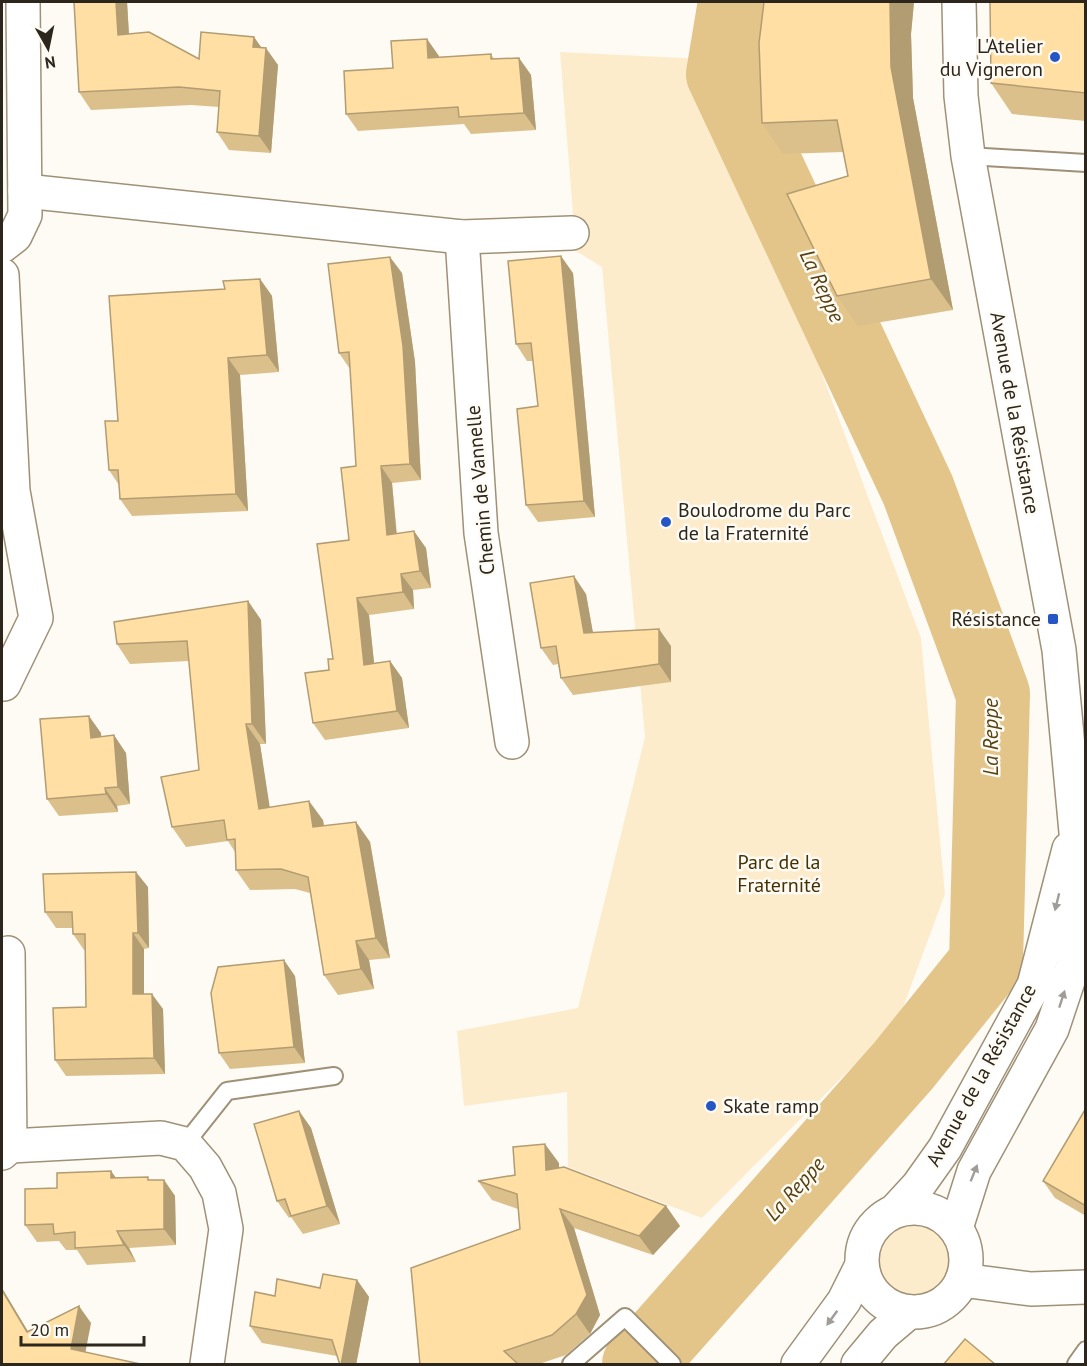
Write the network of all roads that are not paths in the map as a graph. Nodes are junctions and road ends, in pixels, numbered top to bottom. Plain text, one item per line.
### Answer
1 (22, 2) edge
2 (959, 2) edge
3 (968, 156) junction
4 (1086, 164) edge
5 (26, 191) junction
6 (572, 233) dead end
7 (462, 237) junction
8 (2, 246) edge
9 (2, 275) edge
10 (7, 492) edge
11 (4, 684) dead end
12 (512, 742) dead end
13 (1074, 825) junction
14 (8, 953) dead end
15 (334, 1076) dead end
16 (185, 1144) junction
17 (6, 1149) edge
18 (895, 1211) junction
19 (956, 1228) junction
20 (861, 1267) junction
21 (962, 1280) junction
22 (1086, 1287) edge
23 (909, 1312) junction
24 (1086, 1350) edge
25 (207, 1365) edge
26 (571, 1365) edge
27 (672, 1365) edge
28 (798, 1365) edge
29 (858, 1365) edge
30 (1076, 1365) edge

1 - 5 street
2 - 3 street, Avenue de la Résistance
3 - 4 lane
3 - 13 street, Avenue de la Résistance
5 - 7 street
5 - 8 street
6 - 7 street
7 - 12 street, Chemin de Vannelle
9 - 10 street
10 - 11 street
13 -> 18 street, Avenue de la Résistance
19 -> 13 street, Avenue de la Résistance
14 - 17 street
15 - 16 lane
16 - 17 street
16 - 25 street
18 - 19 street
18 - 20 street
19 - 21 street
20 - 23 street
20 -> 28 street
21 - 22 street
21 - 23 street
23 - 29 street
24 - 30 lane
26 - 27 lane

